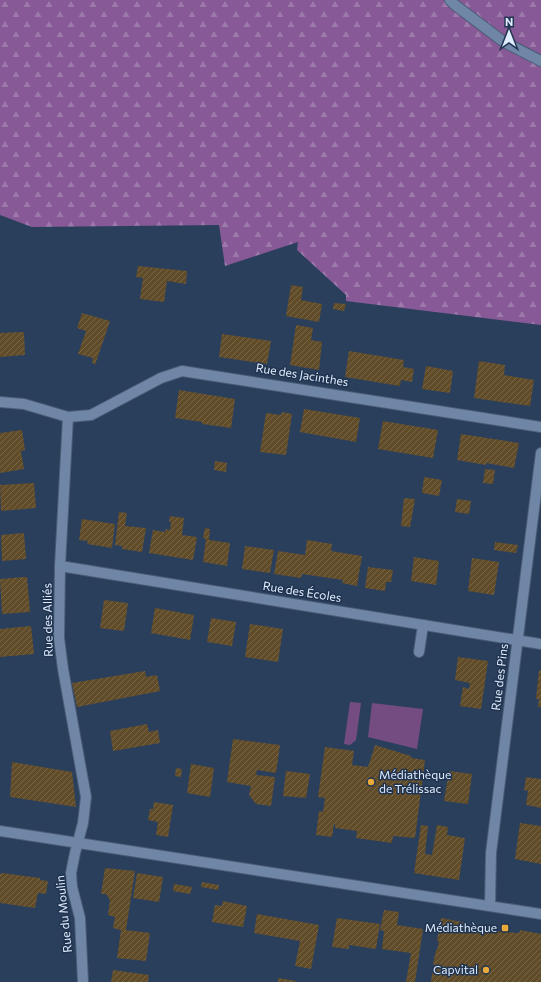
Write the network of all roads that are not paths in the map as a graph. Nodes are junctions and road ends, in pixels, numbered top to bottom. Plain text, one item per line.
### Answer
1 (450, 0) edge
2 (541, 61) edge
3 (0, 402) edge
4 (68, 417) junction
5 (541, 426) edge
6 (541, 453) edge
7 (60, 566) junction
8 (423, 625) junction
9 (518, 640) junction
10 (541, 644) edge
11 (420, 652) dead end
12 (0, 831) edge
13 (78, 843) junction
14 (490, 906) junction
15 (541, 914) edge
16 (83, 982) edge

1 - 2 street
3 - 4 street
4 - 5 street, Rue des Jacinthes
4 - 7 street, Rue des Alliés
6 - 9 street, Rue des Pins
7 - 8 street, Rue des Écoles
7 - 13 street, Rue des Alliés
8 - 9 street, Rue des Écoles
8 - 11 street
9 - 10 street, Rue des Écoles
9 - 14 street, Rue des Pins
12 - 13 street
13 - 14 street
13 - 16 street, Rue du Moulin
14 - 15 street

